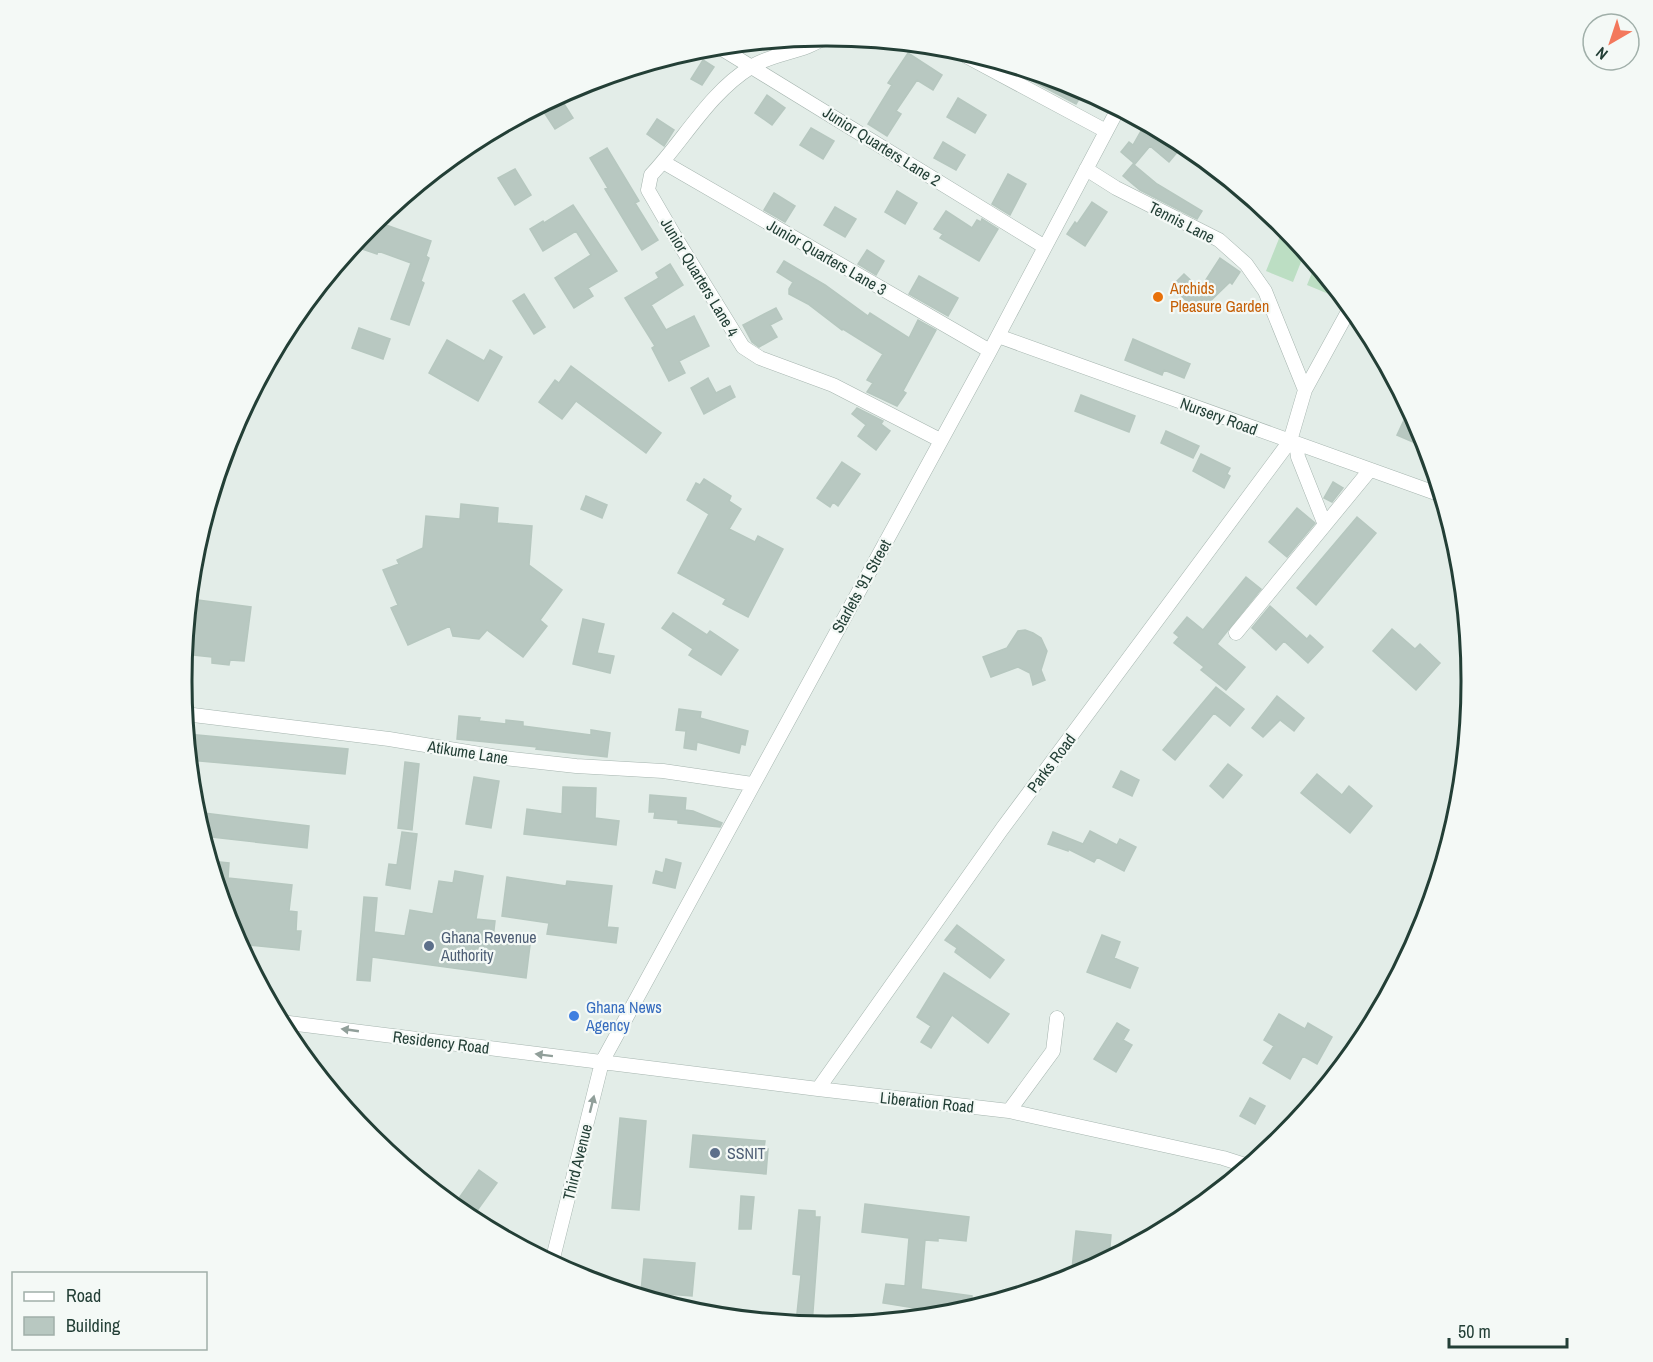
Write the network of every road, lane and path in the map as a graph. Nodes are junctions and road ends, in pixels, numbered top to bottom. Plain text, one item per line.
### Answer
1 (809, 47) edge
2 (732, 54) edge
3 (752, 66) junction
4 (987, 67) edge
5 (1114, 116) edge
6 (1107, 131) junction
7 (663, 162) junction
8 (1086, 169) junction
9 (1045, 247) junction
10 (1345, 316) edge
11 (998, 336) junction
12 (990, 351) junction
13 (1305, 390) junction
14 (940, 440) junction
15 (1293, 442) junction
16 (1370, 470) junction
17 (1431, 492) edge
18 (1325, 525) junction
19 (1236, 633) dead end
20 (193, 715) edge
21 (752, 784) junction
22 (1057, 1018) dead end
23 (293, 1023) edge
24 (602, 1062) junction
25 (818, 1089) junction
26 (1009, 1111) junction
27 (1239, 1163) edge
28 (554, 1254) edge

1 - 3 street, Junior Quarters Lane 4
2 - 3 street, Junior Quarters Lane 2
3 - 7 street, Junior Quarters Lane 4
3 - 9 street, Junior Quarters Lane 2
4 - 6 street
5 - 6 street, Starlets '91 Street
6 - 8 street, Starlets '91 Street
7 - 12 street, Junior Quarters Lane 3
7 - 14 street, Junior Quarters Lane 4
8 - 9 street, Starlets '91 Street
8 - 13 street, Tennis Lane
9 - 11 street, Starlets '91 Street
10 - 13 street
11 - 12 street, Starlets '91 Street
11 - 15 street, Nursery Road
12 - 14 street, Starlets '91 Street
13 - 15 street
14 - 21 street, Starlets '91 Street
15 - 16 street, Nursery Road
15 - 18 street
15 - 25 street, Parks Road
16 - 17 street, Nursery Road
16 - 18 street
18 - 19 street
20 - 21 street, Atikume Lane
21 - 24 street, Starlets '91 Street
22 - 26 street
24 -> 23 street, Residency Road
24 - 25 street, Liberation Road
28 -> 24 street, Third Avenue
25 - 26 street, Liberation Road
26 - 27 street, Liberation Road

